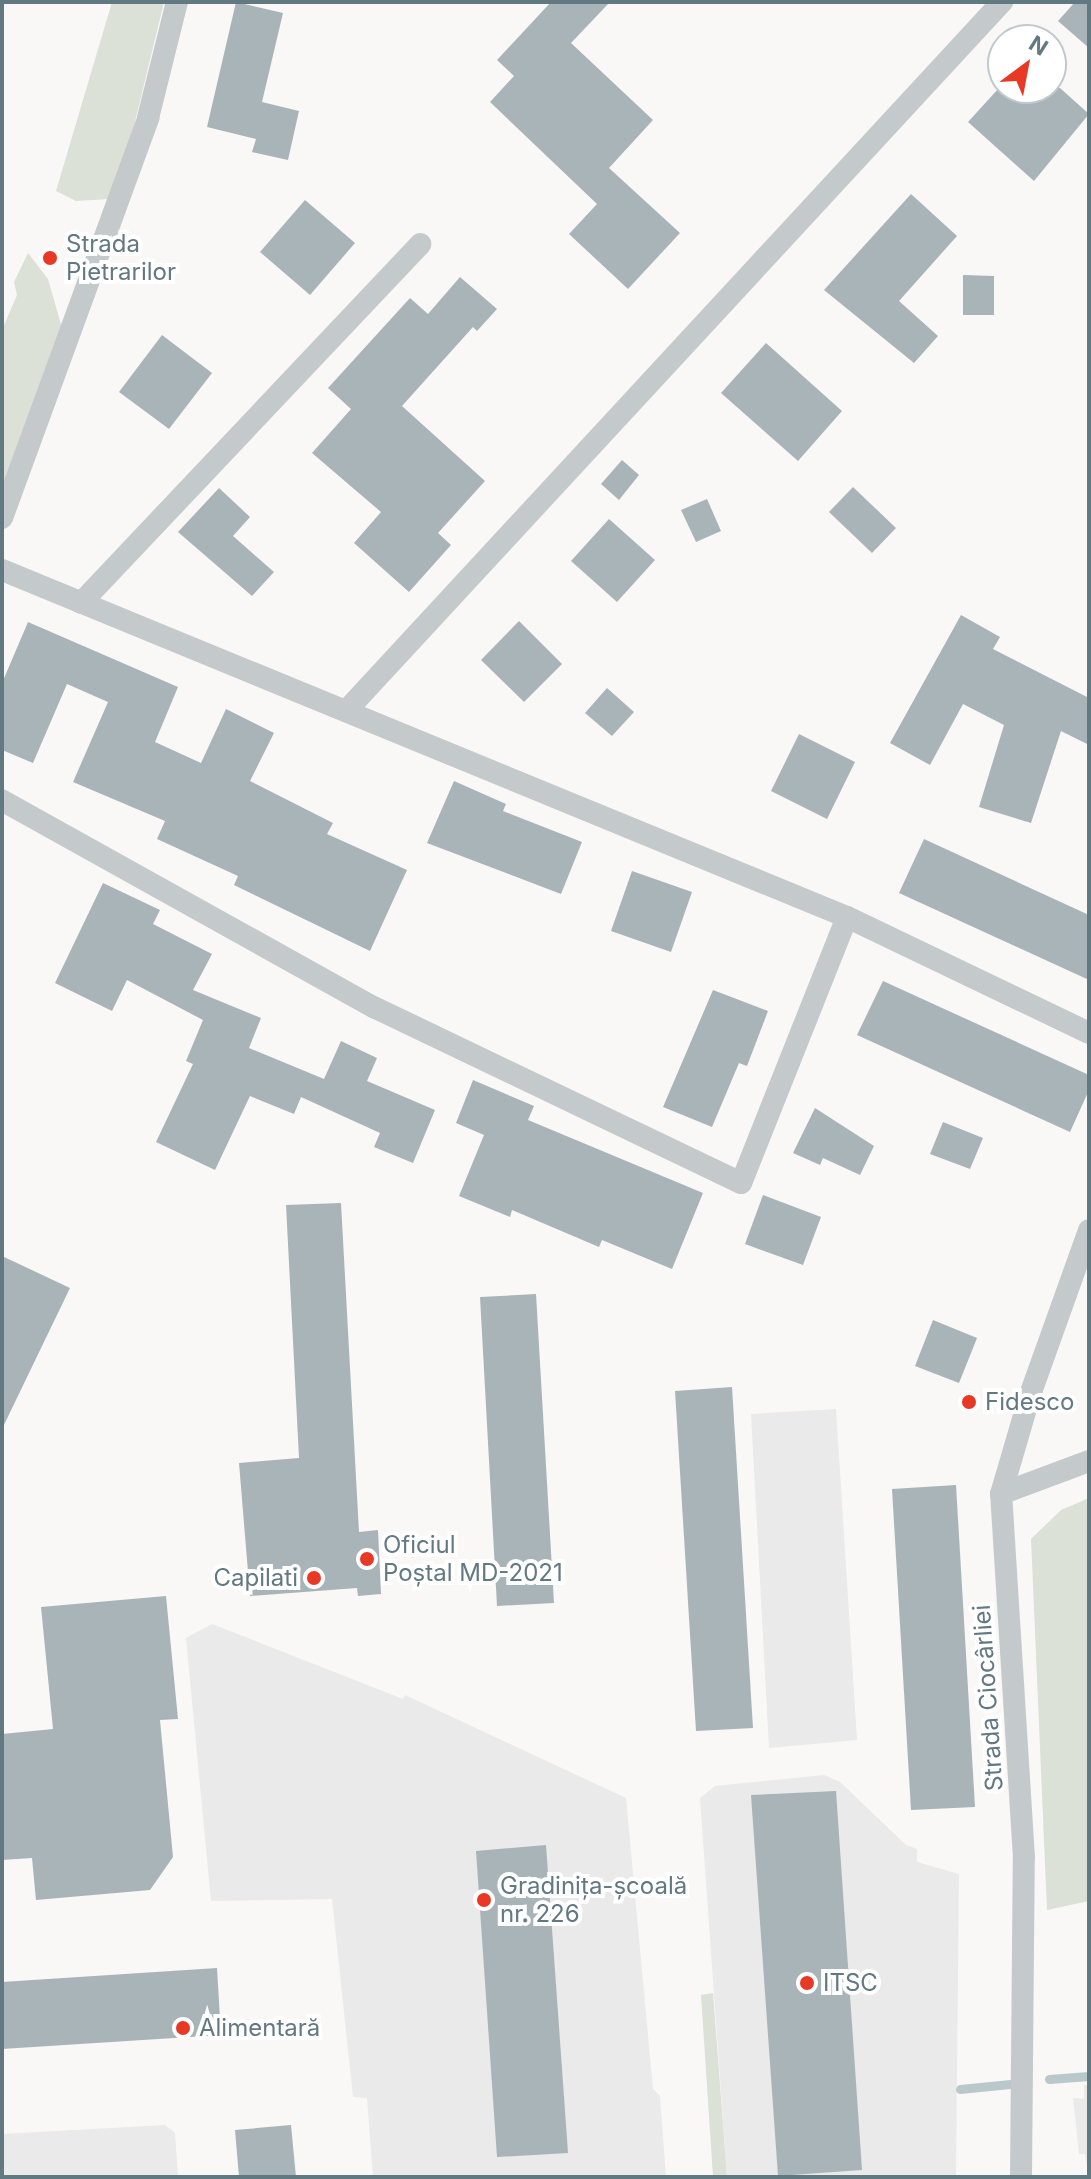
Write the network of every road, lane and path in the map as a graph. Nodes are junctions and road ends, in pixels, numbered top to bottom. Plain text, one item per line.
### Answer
1 (177, 2) edge
2 (1002, 2) edge
3 (421, 244) dead end
4 (2, 518) edge
5 (2, 570) edge
6 (81, 603) junction
7 (347, 710) junction
8 (2, 800) edge
9 (847, 917) junction
10 (1089, 1033) edge
11 (1089, 1230) edge
12 (1089, 1461) edge
13 (1001, 1494) junction
14 (1021, 2177) edge

1 - 4 street
2 - 7 street
3 - 6 street
5 - 6 street
6 - 7 street
7 - 9 street
8 - 9 street
9 - 10 street
11 - 13 street, Strada Ciocârliei
12 - 13 street
13 - 14 street, Strada Ciocârliei

